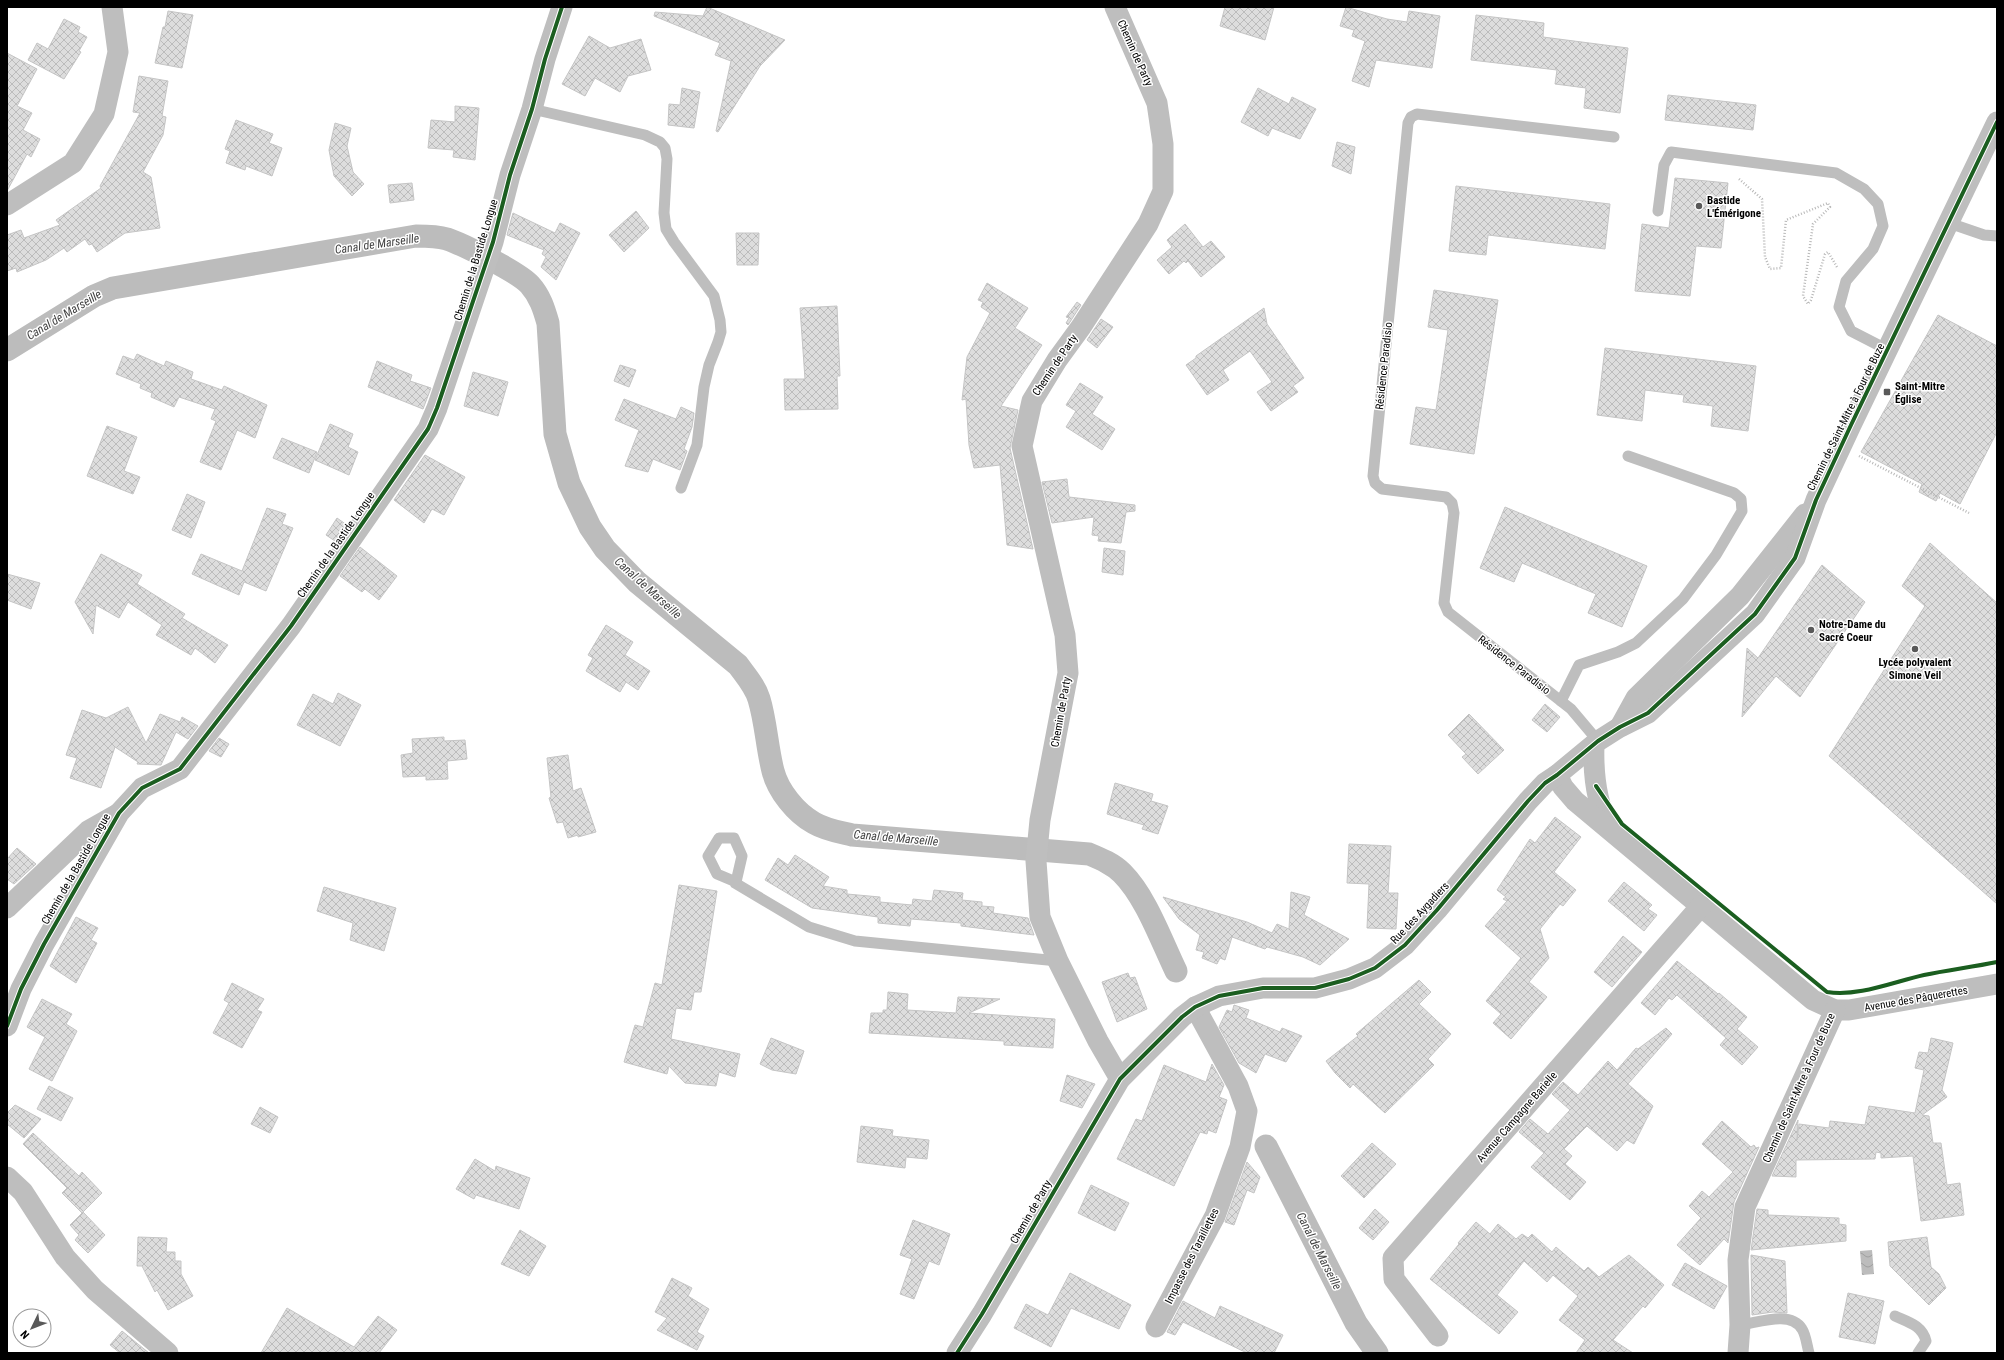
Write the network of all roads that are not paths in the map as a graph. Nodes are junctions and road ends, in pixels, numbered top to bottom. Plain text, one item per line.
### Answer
1 (112, 7) edge
2 (562, 7) edge
3 (1115, 7) edge
4 (532, 109) junction
5 (1997, 122) edge
6 (1614, 137) dead end
7 (7, 205) edge
8 (1658, 210) dead end
9 (1949, 223) junction
10 (1997, 236) edge
11 (1888, 350) junction
12 (1628, 456) dead end
13 (681, 488) dead end
14 (1561, 701) junction
15 (1596, 743) junction
16 (1557, 775) junction
17 (118, 813) junction
18 (1611, 832) junction
19 (736, 882) dead end
20 (1701, 906) junction
21 (7, 908) edge
22 (1058, 961) junction
23 (1997, 984) edge
24 (1835, 1010) junction
25 (1188, 1012) junction
26 (7, 1026) edge
27 (1120, 1079) junction
28 (7, 1177) edge
29 (1895, 1316) dead end
30 (1740, 1325) junction
31 (1156, 1327) dead end
32 (1438, 1336) dead end
33 (168, 1353) edge
34 (957, 1353) edge
35 (1738, 1353) edge
36 (1809, 1353) edge
37 (1918, 1353) edge

1 - 7 street
2 - 4 street, Chemin de la Bastide Longue
3 - 22 street, Chemin de Party
4 - 13 lane
4 - 17 street, Chemin de la Bastide Longue
5 - 9 street, Chemin de Saint-Mitre à Four de Buze
6 - 14 lane, Résidence Paradisio
8 - 11 lane
9 - 10 lane
9 - 11 street, Chemin de Saint-Mitre à Four de Buze
11 - 15 street, Chemin de Saint-Mitre à Four de Buze
12 - 14 lane, Résidence Paradisio
14 - 15 lane, Résidence Paradisio
15 - 16 street, Rue des Aygadiers
15 - 18 street, Chemin de Saint-Mitre à Four de Buze
16 - 18 street, Chemin de Saint-Mitre à Four de Buze
16 - 25 street, Rue des Aygadiers
17 - 21 street
17 - 26 street, Chemin de la Bastide Longue
18 - 20 street, Chemin de Saint-Mitre à Four de Buze
19 - 22 lane
20 - 24 street, Chemin de Saint-Mitre à Four de Buze
20 - 32 street, Avenue Campagne Barielle
22 - 27 street
23 - 24 street, Avenue des Pâquerettes
24 - 30 street, Chemin de Saint-Mitre à Four de Buze
25 - 27 street, Rue des Aygadiers
25 - 31 street, Impasse des Taraillettes
27 - 34 street, Chemin de Party
28 - 33 street
29 - 37 lane
30 - 35 street, Chemin de Saint-Mitre à Four de Buze
30 - 36 lane

